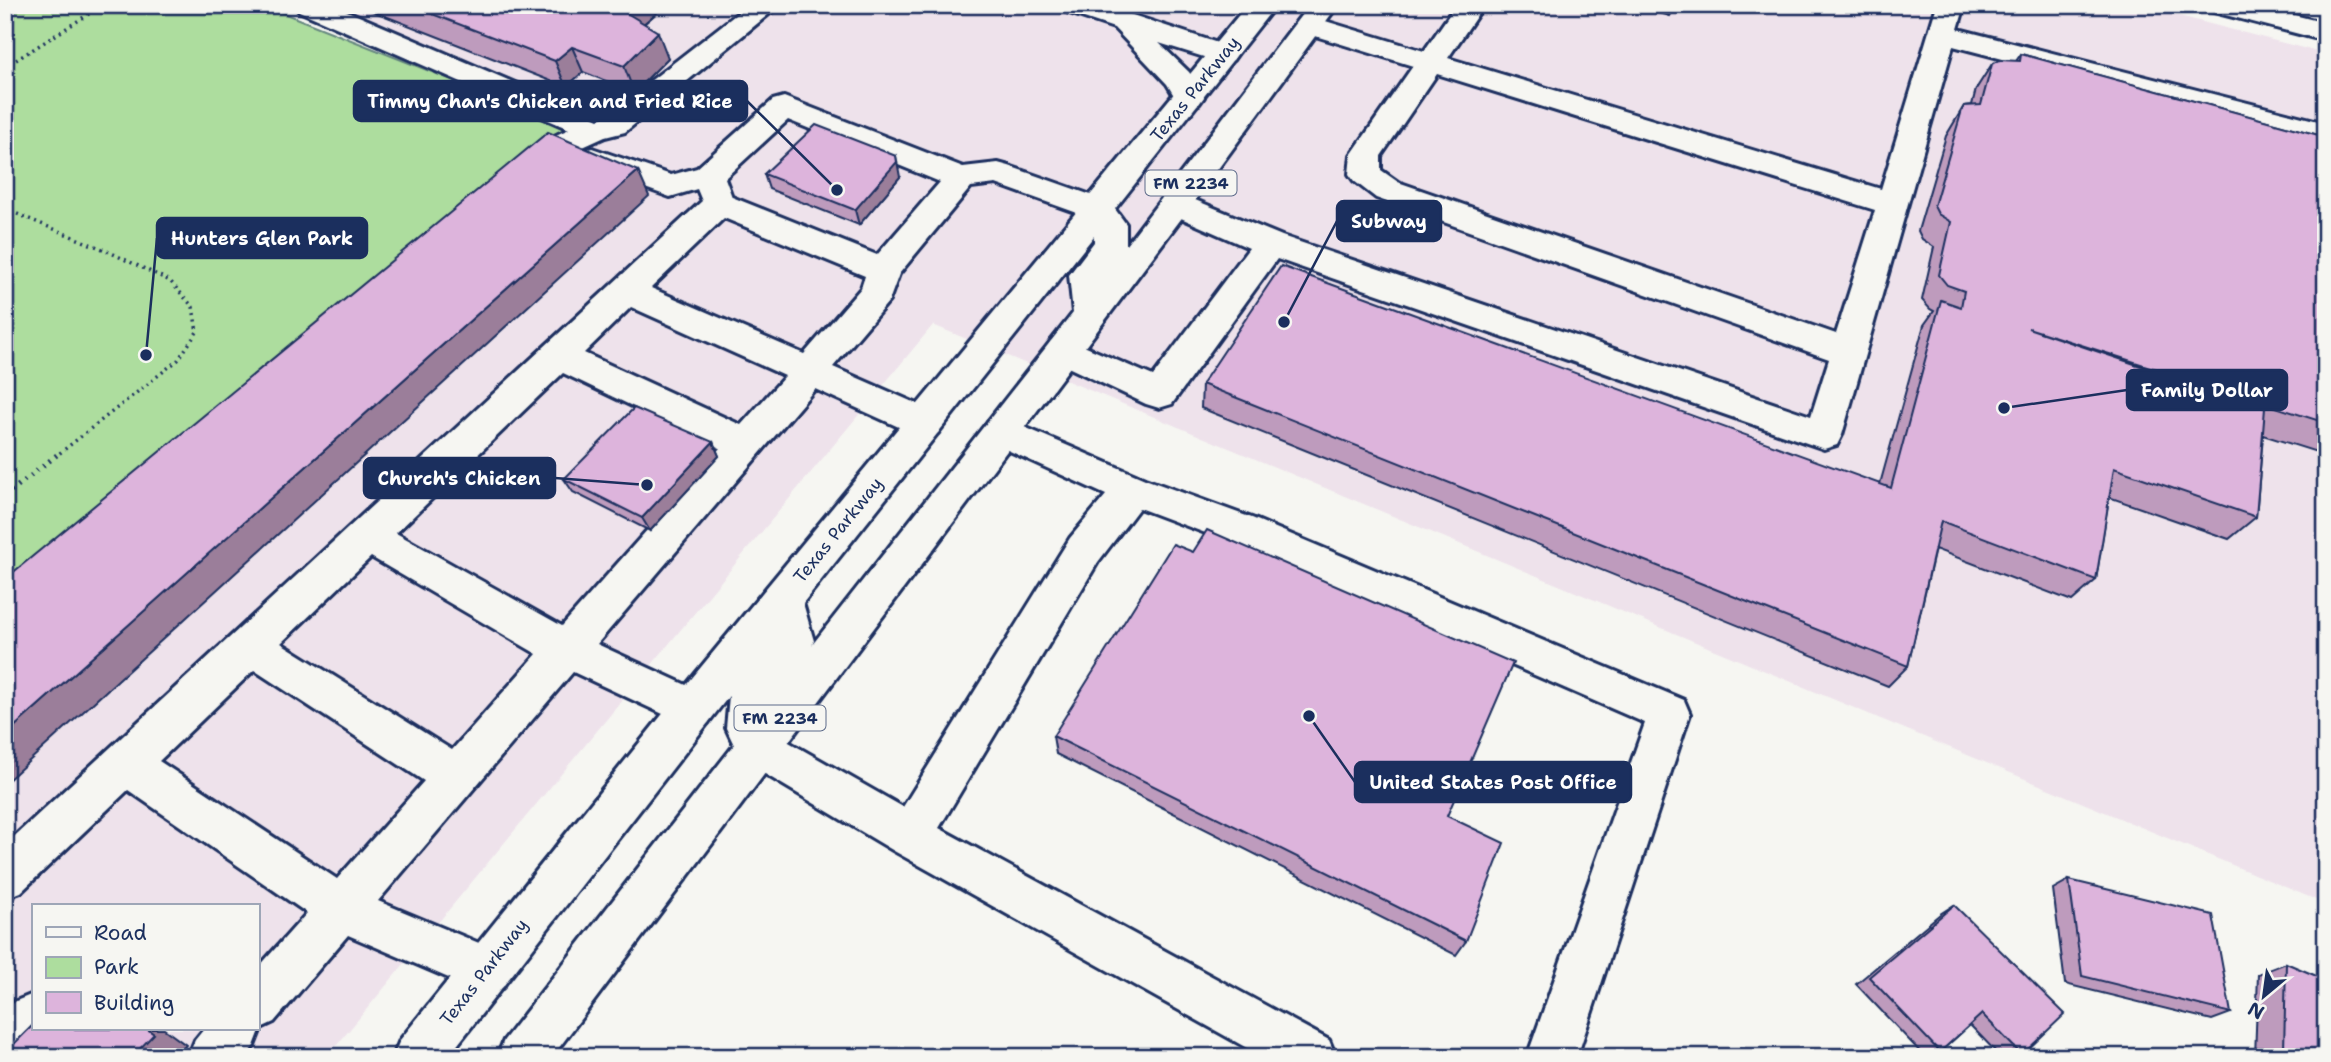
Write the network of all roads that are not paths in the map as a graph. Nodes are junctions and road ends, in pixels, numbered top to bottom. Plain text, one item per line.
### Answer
1 (309, 5) edge
2 (766, 5) edge
3 (1073, 5) edge
4 (1262, 5) edge
5 (1469, 5) edge
6 (2220, 5) edge
7 (1317, 15) edge
8 (1119, 20) junction
9 (1946, 20) edge
10 (2326, 32) edge
11 (1223, 54) junction
12 (1431, 62) junction
13 (1189, 97) junction
14 (596, 129) junction
15 (2326, 133) edge
16 (961, 178) junction
17 (714, 190) junction
18 (505, 191) edge
19 (1176, 203) junction
20 (1892, 204) junction
21 (1097, 209) junction
22 (1270, 244) junction
23 (883, 270) junction
24 (627, 291) junction
25 (1090, 314) junction
26 (1063, 350) junction
27 (1848, 352) junction
28 (559, 356) junction
29 (809, 372) junction
30 (925, 423) junction
31 (1001, 431) junction
32 (746, 444) junction
33 (1132, 490) junction
34 (368, 536) junction
35 (782, 600) junction
36 (251, 646) junction
37 (568, 650) junction
38 (693, 709) junction
39 (758, 747) junction
40 (126, 764) junction
41 (456, 777) junction
42 (910, 836) junction
43 (5, 876) edge
44 (342, 909) junction
45 (486, 970) junction
46 (259, 1000) edge
47 (32, 1018) edge
48 (5, 1046) edge
49 (417, 1057) edge
50 (521, 1057) edge
51 (1312, 1057) edge
52 (1552, 1057) edge

1 - 14 main road
2 - 14 main road
3 - 8 main road
4 - 11 main road, Texas Parkway / FM 2234
5 - 12 main road
6 - 10 main road
7 - 12 main road
7 - 19 main road, FM 2234
8 - 11 main road
8 - 13 main road
9 - 15 main road
9 - 20 main road
11 - 13 main road, Texas Parkway / FM 2234
12 - 20 main road
12 - 27 main road
13 - 21 main road, Texas Parkway / FM 2234
14 - 17 main road
14 - 18 main road
16 - 17 main road
16 - 21 main road
16 - 23 main road
17 - 23 main road
17 - 24 main road
19 - 22 main road
19 - 25 main road, FM 2234
20 - 27 main road
21 - 25 main road
21 - 30 main road, Texas Parkway / FM 2234
22 - 26 main road
22 - 27 main road
23 - 29 main road
24 - 28 main road
24 - 29 main road
25 - 26 main road, FM 2234
26 - 31 main road, FM 2234
28 - 32 main road
28 - 34 main road
29 - 30 main road
29 - 32 main road
30 - 35 main road, Texas Parkway / FM 2234
31 - 33 main road
31 - 39 main road, FM 2234
32 - 37 main road
33 - 42 main road
33 - 52 main road
34 - 36 main road
34 - 37 main road
35 - 38 main road, Texas Parkway / FM 2234
35 - 39 main road
36 - 40 main road
36 - 41 main road
37 - 38 main road
37 - 41 main road
38 - 45 main road, Texas Parkway / FM 2234
39 - 42 main road
39 - 50 main road, FM 2234
40 - 43 main road
40 - 44 main road
41 - 44 main road
42 - 51 main road
44 - 45 main road
44 - 46 main road
45 - 49 main road, Texas Parkway / FM 2234
47 - 48 main road

